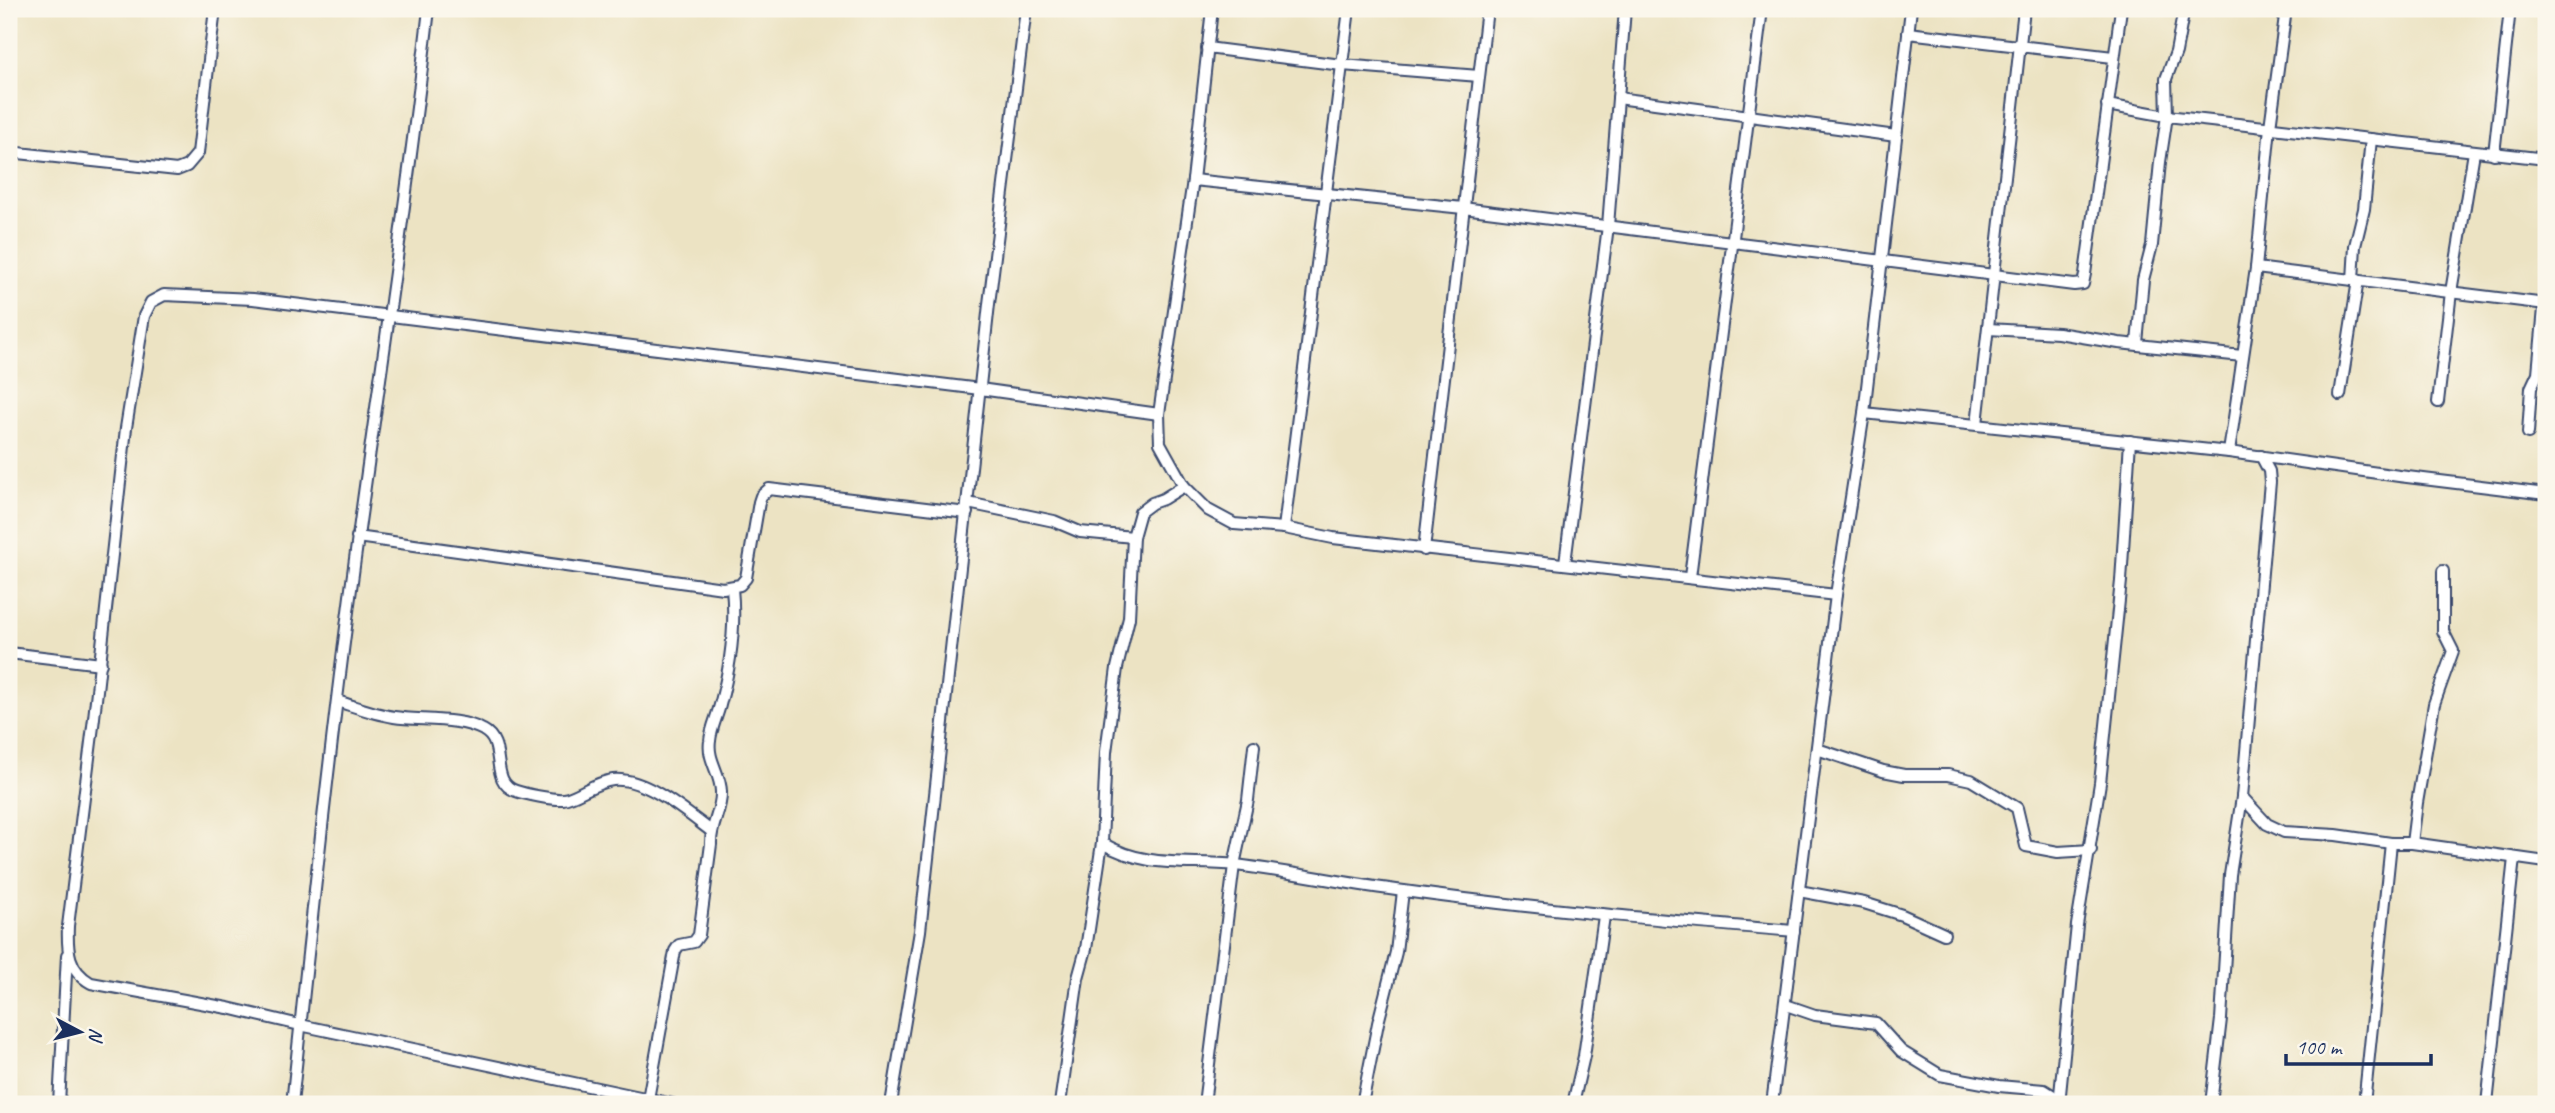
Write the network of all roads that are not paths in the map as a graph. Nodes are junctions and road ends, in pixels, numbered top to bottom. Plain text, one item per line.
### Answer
1 (215, 9) edge
2 (429, 9) edge
3 (1026, 9) edge
4 (1212, 9) edge
5 (1349, 9) edge
6 (1487, 9) edge
7 (1625, 9) edge
8 (1762, 9) edge
9 (1912, 9) edge
10 (2024, 9) edge
11 (2121, 9) edge
12 (2184, 9) edge
13 (2286, 9) edge
14 (2510, 9) edge
15 (1908, 33) junction
16 (2019, 46) junction
17 (1207, 48) junction
18 (2113, 57) junction
19 (1342, 65) junction
20 (1479, 76) junction
21 (1618, 98) junction
22 (2107, 105) junction
23 (1749, 115) junction
24 (2167, 116) junction
25 (2270, 127) junction
26 (1896, 136) junction
27 (2371, 139) junction
28 (9, 152) edge
29 (2474, 152) junction
30 (2494, 154) junction
31 (2546, 159) edge
32 (1193, 180) junction
33 (1324, 192) junction
34 (1463, 208) junction
35 (1608, 226) junction
36 (1731, 240) junction
37 (1881, 261) junction
38 (2256, 268) junction
39 (1995, 276) junction
40 (2355, 280) junction
41 (2546, 287) edge
42 (2451, 292) junction
43 (2545, 304) edge
44 (390, 316) junction
45 (1988, 329) junction
46 (2137, 343) junction
47 (2242, 355) junction
48 (980, 389) junction
49 (2340, 395) dead end
50 (2438, 402) dead end
51 (1864, 413) junction
52 (1159, 414) junction
53 (1977, 424) junction
54 (2528, 433) dead end
55 (2130, 441) junction
56 (2229, 452) junction
57 (2261, 456) junction
58 (1184, 486) junction
59 (2546, 494) edge
60 (968, 508) junction
61 (1284, 528) junction
62 (358, 537) junction
63 (1133, 537) junction
64 (1424, 550) junction
65 (1565, 563) junction
66 (2443, 571) dead end
67 (1690, 577) junction
68 (732, 588) junction
69 (1836, 596) junction
70 (9, 653) edge
71 (100, 663) junction
72 (337, 701) junction
73 (1254, 746) dead end
74 (1817, 749) junction
75 (2242, 797) junction
76 (711, 831) junction
77 (1101, 843) junction
78 (2391, 843) junction
79 (2412, 843) junction
80 (2091, 850) junction
81 (2514, 858) junction
82 (2546, 862) edge
83 (1234, 865) junction
84 (1403, 891) junction
85 (1799, 891) junction
86 (1604, 916) junction
87 (1794, 931) junction
88 (1944, 934) dead end
89 (67, 948) junction
90 (1786, 1005) junction
91 (300, 1026) junction
92 (648, 1099) junction
93 (59, 1104) edge
94 (292, 1104) edge
95 (673, 1104) edge
96 (891, 1104) edge
97 (1060, 1104) edge
98 (1204, 1104) edge
99 (1362, 1104) edge
100 (1573, 1104) edge
101 (1772, 1104) edge
102 (2058, 1104) edge
103 (2211, 1104) edge
104 (2364, 1104) edge
105 (2487, 1104) edge

1 - 28 street
2 - 44 street
3 - 48 street
4 - 17 street
5 - 19 street
6 - 20 street
7 - 21 street
8 - 23 street
9 - 15 street
10 - 16 street
11 - 18 street
12 - 24 street
13 - 25 street
14 - 30 street
15 - 16 street
15 - 26 street
16 - 18 street
16 - 39 street
17 - 19 street
17 - 32 street
18 - 22 street
19 - 20 street
19 - 33 street
20 - 34 street
21 - 23 street
21 - 35 street
22 - 24 street
22 - 39 street
23 - 26 street
23 - 36 street
24 - 25 street
24 - 46 street
25 - 27 street
25 - 38 street
26 - 37 street
27 - 29 street
27 - 40 street
29 - 30 street
29 - 42 street
30 - 31 street
32 - 33 street
32 - 52 street
33 - 34 street
33 - 61 street
34 - 35 street
34 - 64 street
35 - 36 street
35 - 65 street
36 - 37 street
36 - 67 street
37 - 39 street
37 - 51 street
38 - 40 street
38 - 47 street
39 - 45 street
40 - 42 street
40 - 49 street
41 - 43 street
42 - 43 street
42 - 50 street
43 - 54 street
44 - 48 street
44 - 62 street
44 - 71 street
45 - 46 street
45 - 53 street
46 - 47 street
47 - 56 street
48 - 52 street
48 - 60 street
51 - 53 street
51 - 69 street
52 - 58 street
53 - 55 street
55 - 56 street
55 - 80 street
56 - 57 street
57 - 59 street
57 - 75 street
58 - 61 street
58 - 63 street
60 - 63 street
60 - 68 street
60 - 96 street
61 - 64 street
62 - 68 street
62 - 72 street
63 - 77 street
64 - 65 street
65 - 67 street
66 - 79 street
67 - 69 street
68 - 76 street
69 - 74 street
70 - 71 street
71 - 89 street
72 - 76 street
72 - 91 street
73 - 83 street
74 - 80 street
74 - 85 street
75 - 78 street
75 - 103 street
76 - 92 street
77 - 83 street
77 - 97 street
78 - 79 street
78 - 104 street
79 - 81 street
80 - 102 street
81 - 82 street
81 - 105 street
83 - 84 street
83 - 98 street
84 - 86 street
84 - 99 street
85 - 87 street
85 - 88 street
86 - 87 street
86 - 100 street
87 - 90 street
89 - 91 street
89 - 93 street
90 - 101 street
90 - 102 street
91 - 92 street
91 - 94 street
92 - 95 street

